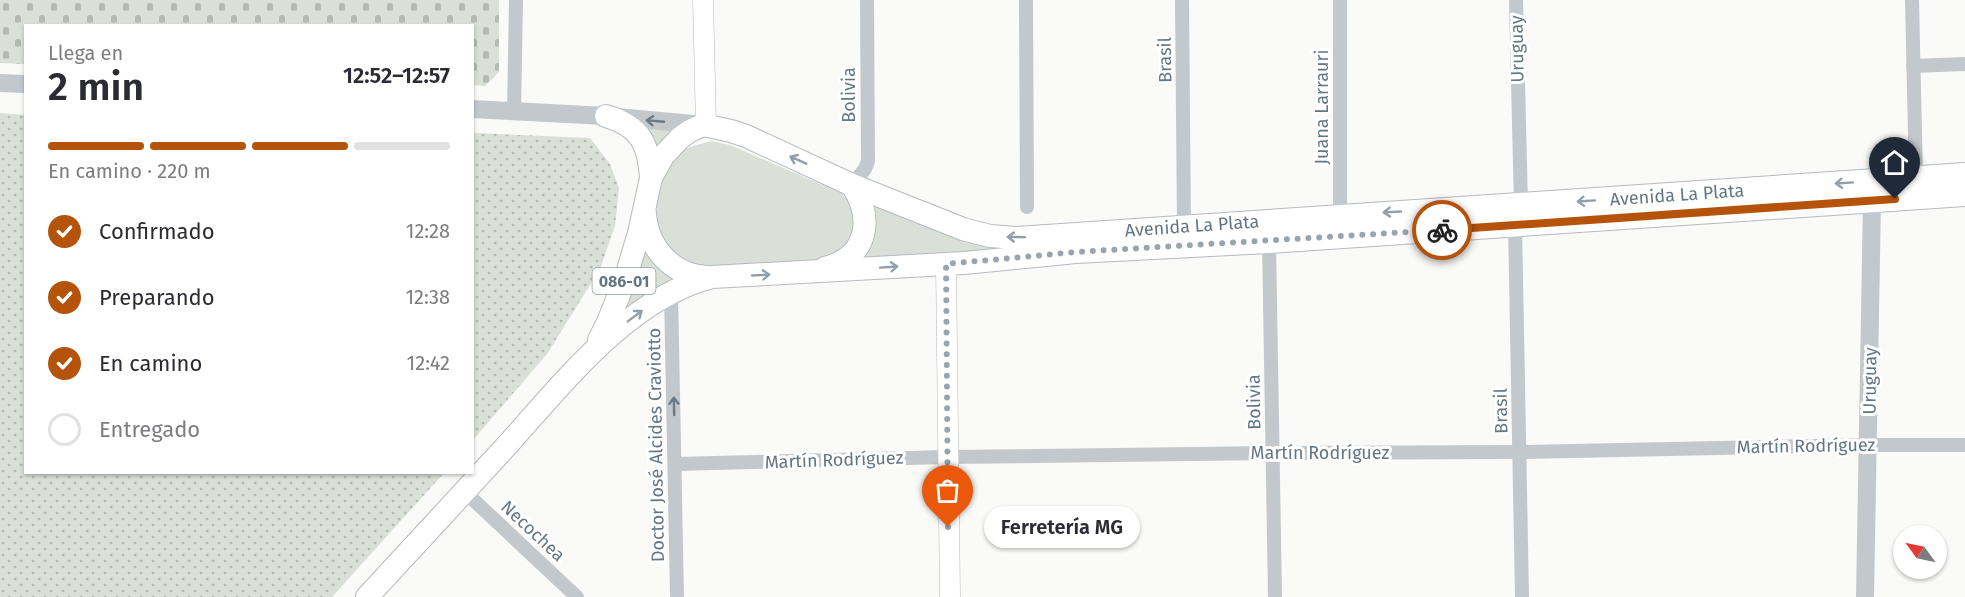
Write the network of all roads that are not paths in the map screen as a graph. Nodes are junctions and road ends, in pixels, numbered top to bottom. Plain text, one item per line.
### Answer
1 (516, 0) edge
2 (704, 0) edge
3 (867, 0) edge
4 (1026, 0) edge
5 (1182, 0) edge
6 (1340, 0) edge
7 (1516, 0) edge
8 (1912, 0) edge
9 (1965, 64) edge
10 (1913, 66) junction
11 (0, 83) edge
12 (24, 84) edge
13 (474, 109) edge
14 (514, 111) junction
15 (606, 116) junction
16 (705, 125) junction
17 (1965, 174) edge
18 (651, 178) junction
19 (1916, 178) junction
20 (852, 185) junction
21 (1965, 195) edge
22 (1872, 201) junction
23 (645, 204) junction
24 (1027, 207) dead end
25 (1340, 215) junction
26 (1518, 215) junction
27 (1184, 227) junction
28 (1269, 242) junction
29 (946, 264) junction
30 (810, 272) junction
31 (712, 277) junction
32 (671, 293) junction
33 (590, 354) junction
34 (1869, 445) junction
35 (1965, 445) edge
36 (1520, 452) junction
37 (1273, 453) junction
38 (947, 457) junction
39 (675, 464) junction
40 (465, 492) junction
41 (367, 597) edge
42 (577, 597) edge
43 (677, 597) edge
44 (950, 597) edge
45 (1275, 597) edge
46 (1522, 597) edge
47 (1865, 597) edge

1 - 14 street
2 - 16 main road
3 - 20 street, Bolivia
4 - 24 street
5 - 27 street, Brasil
6 - 25 street, Juana Larrauri
7 - 26 street, Uruguay
8 - 10 street
9 - 10 street
10 - 19 street
11 - 12 street
13 - 14 street
14 - 15 street
16 -> 15 street
15 - 18 main road
16 - 18 main road, Avenida La Plata
20 -> 16 main road, Avenida La Plata
17 - 19 main road, Avenida La Plata
18 - 23 main road, Avenida La Plata
19 -> 26 main road, Avenida La Plata
27 -> 20 main road, Avenida La Plata
20 - 30 main road
21 - 22 main road, Avenida La Plata
22 - 26 main road, Avenida La Plata
22 - 34 street, Uruguay
23 - 31 main road
23 - 33 main road, Avenida La Plata / 086-01
26 -> 25 main road, Avenida La Plata
25 - 27 main road, Avenida La Plata
26 - 28 main road, Avenida La Plata
26 - 36 street, Brasil
28 - 29 main road, Avenida La Plata
28 - 37 street, Bolivia
30 -> 29 main road, Avenida La Plata
29 - 38 main road
31 -> 30 main road, Avenida La Plata
31 - 32 main road, Avenida La Plata / 086-01
33 -> 32 main road, Avenida La Plata / 086-01
39 -> 32 street, Doctor José Alcides Craviotto
33 - 40 main road, Avenida La Plata / 086-01
34 - 35 street, Martín Rodríguez
34 - 36 street, Martín Rodríguez
34 - 47 street, Uruguay
36 - 37 street, Martín Rodríguez
36 - 46 street, Brasil
37 - 38 street, Martín Rodríguez
37 - 45 street, Bolivia
38 - 39 street, Martín Rodríguez
38 - 44 main road
39 - 43 street, Doctor José Alcides Craviotto
40 - 41 main road, Avenida La Plata / 086-01
40 - 42 street, Necochea

